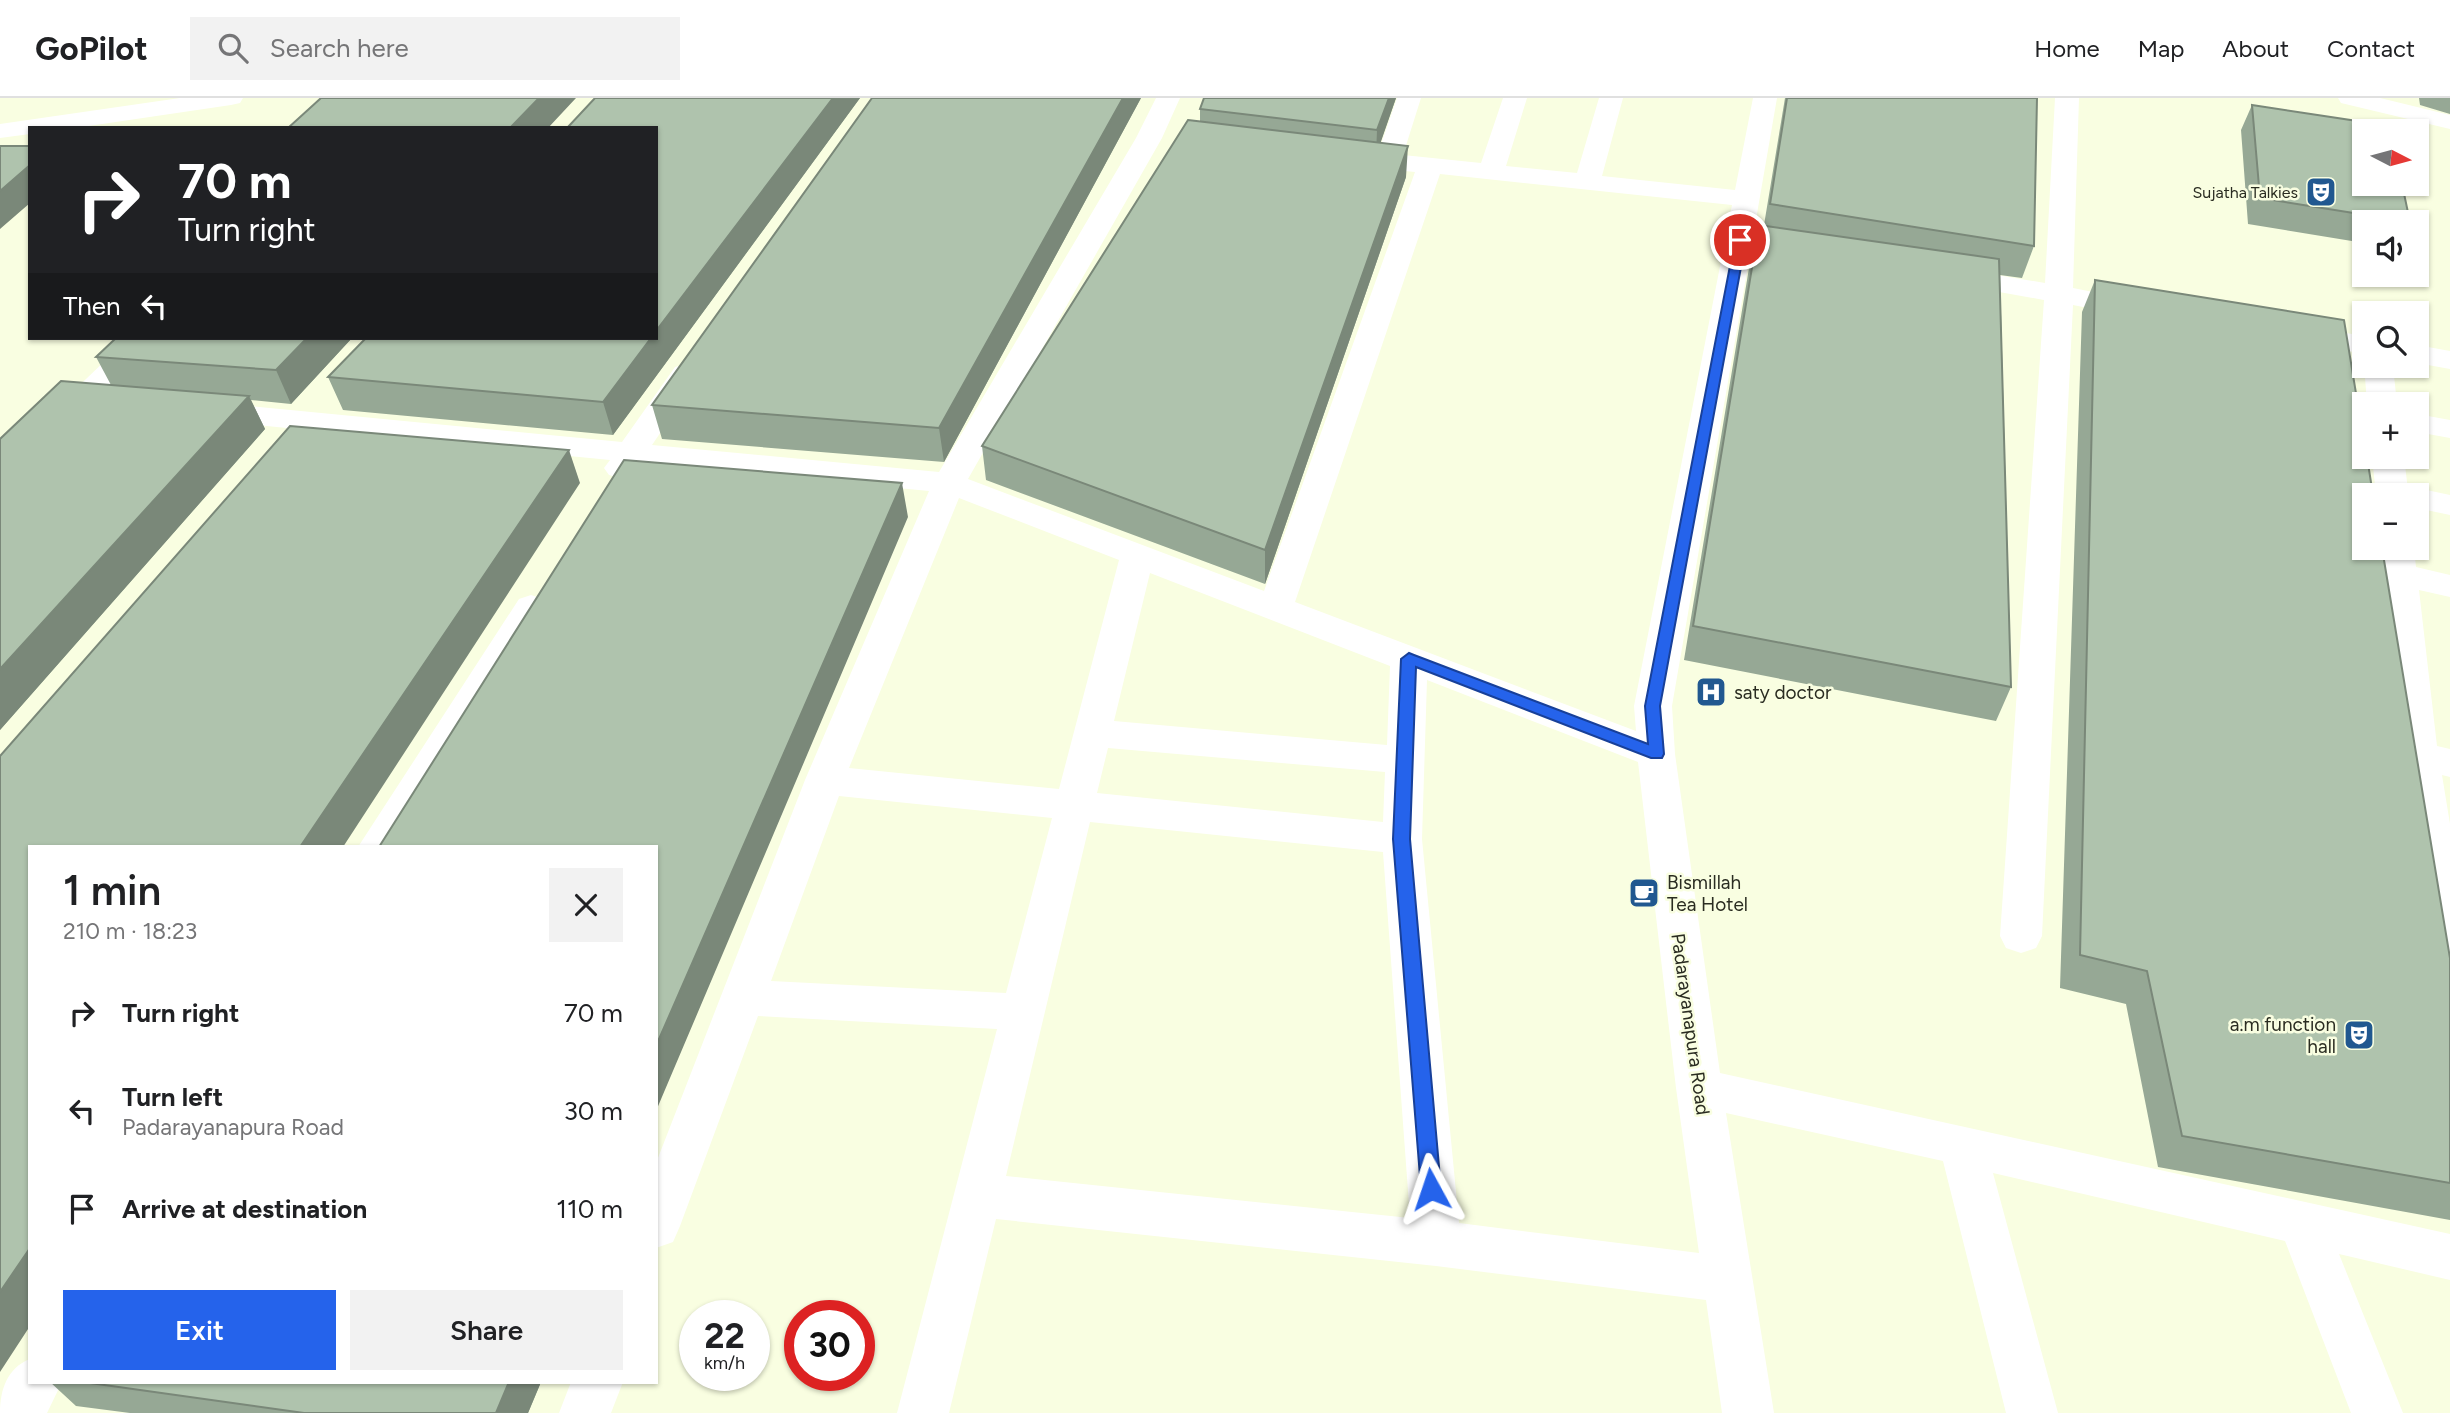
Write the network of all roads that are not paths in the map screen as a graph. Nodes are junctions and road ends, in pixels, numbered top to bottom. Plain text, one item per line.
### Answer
1 (231, 98) edge
2 (1168, 98) edge
3 (1409, 98) edge
4 (1515, 98) edge
5 (1611, 98) edge
6 (1766, 98) edge
7 (2067, 98) edge
8 (2350, 98) edge
9 (2406, 104) edge
10 (2450, 122) edge
11 (35, 126) edge
12 (28, 127) edge
13 (0, 131) edge
14 (1335, 156) edge
15 (1388, 161) junction
16 (1430, 166) junction
17 (1491, 173) junction
18 (1588, 181) junction
19 (1748, 199) junction
20 (1926, 271) edge
21 (2059, 294) junction
22 (2112, 303) edge
23 (2271, 329) edge
24 (144, 340) edge
25 (2352, 343) edge
26 (703, 348) edge
27 (2429, 356) edge
28 (2450, 360) edge
29 (338, 389) edge
30 (81, 402) junction
31 (121, 405) edge
32 (175, 409) edge
33 (310, 419) junction
34 (2429, 425) edge
35 (2450, 429) edge
36 (284, 451) edge
37 (631, 451) junction
38 (0, 479) edge
39 (949, 483) junction
40 (601, 498) edge
41 (2429, 501) edge
42 (2450, 505) edge
43 (1137, 555) junction
44 (2398, 561) edge
45 (549, 579) edge
46 (2450, 586) edge
47 (1275, 608) junction
48 (1409, 659) junction
49 (1091, 733) junction
50 (1656, 754) junction
51 (2434, 759) edge
52 (1405, 760) junction
53 (825, 780) junction
54 (1073, 806) junction
55 (1402, 839) junction
56 (379, 845) edge
57 (2021, 936) dead end
58 (2450, 948) edge
59 (743, 997) junction
60 (1021, 1012) junction
61 (1699, 1088) junction
62 (1962, 1144) junction
63 (977, 1195) junction
64 (658, 1221) edge
65 (2302, 1222) junction
66 (1436, 1243) junction
67 (2450, 1256) edge
68 (1728, 1280) junction
69 (35, 1384) edge
70 (596, 1384) edge
71 (17, 1413) edge
72 (585, 1413) edge
73 (923, 1413) edge
74 (1748, 1413) edge
75 (2032, 1413) edge
76 (2377, 1413) edge

1 - 11 street
2 - 39 street
3 - 15 street
4 - 17 street
5 - 18 street
6 - 19 street, Padarayanapura Road
7 - 21 street
8 - 9 street
9 - 10 street
12 - 13 street
14 - 15 street
15 - 16 street
16 - 17 street
16 - 47 street
17 - 18 street
18 - 19 street
19 - 50 street, Padarayanapura Road
20 - 21 street
21 - 22 street
21 - 57 street
23 - 25 street
24 - 30 street
26 - 37 street
27 - 28 street
29 - 33 street
30 - 31 street
30 - 38 street
32 - 33 street
33 - 36 street
33 - 37 street
34 - 35 street
37 - 39 street
37 - 40 street
39 - 43 street
39 - 53 street
41 - 42 street
43 - 47 street
43 - 49 street
44 - 46 street
44 - 51 street
45 - 56 street
47 - 48 street
48 - 50 street
48 - 52 street
49 - 52 street
49 - 54 street
50 - 61 street, Padarayanapura Road
51 - 58 street
52 - 55 street
53 - 54 street
53 - 59 street
54 - 55 street
54 - 60 street
55 - 66 street
59 - 60 street
59 - 64 street
60 - 63 street
61 - 62 street
61 - 68 street, Padarayanapura Road
62 - 65 street
62 - 75 street
63 - 66 street
63 - 73 street
65 - 67 street
65 - 76 street
66 - 68 street
68 - 74 street, Padarayanapura Road
69 - 71 street
70 - 72 street

